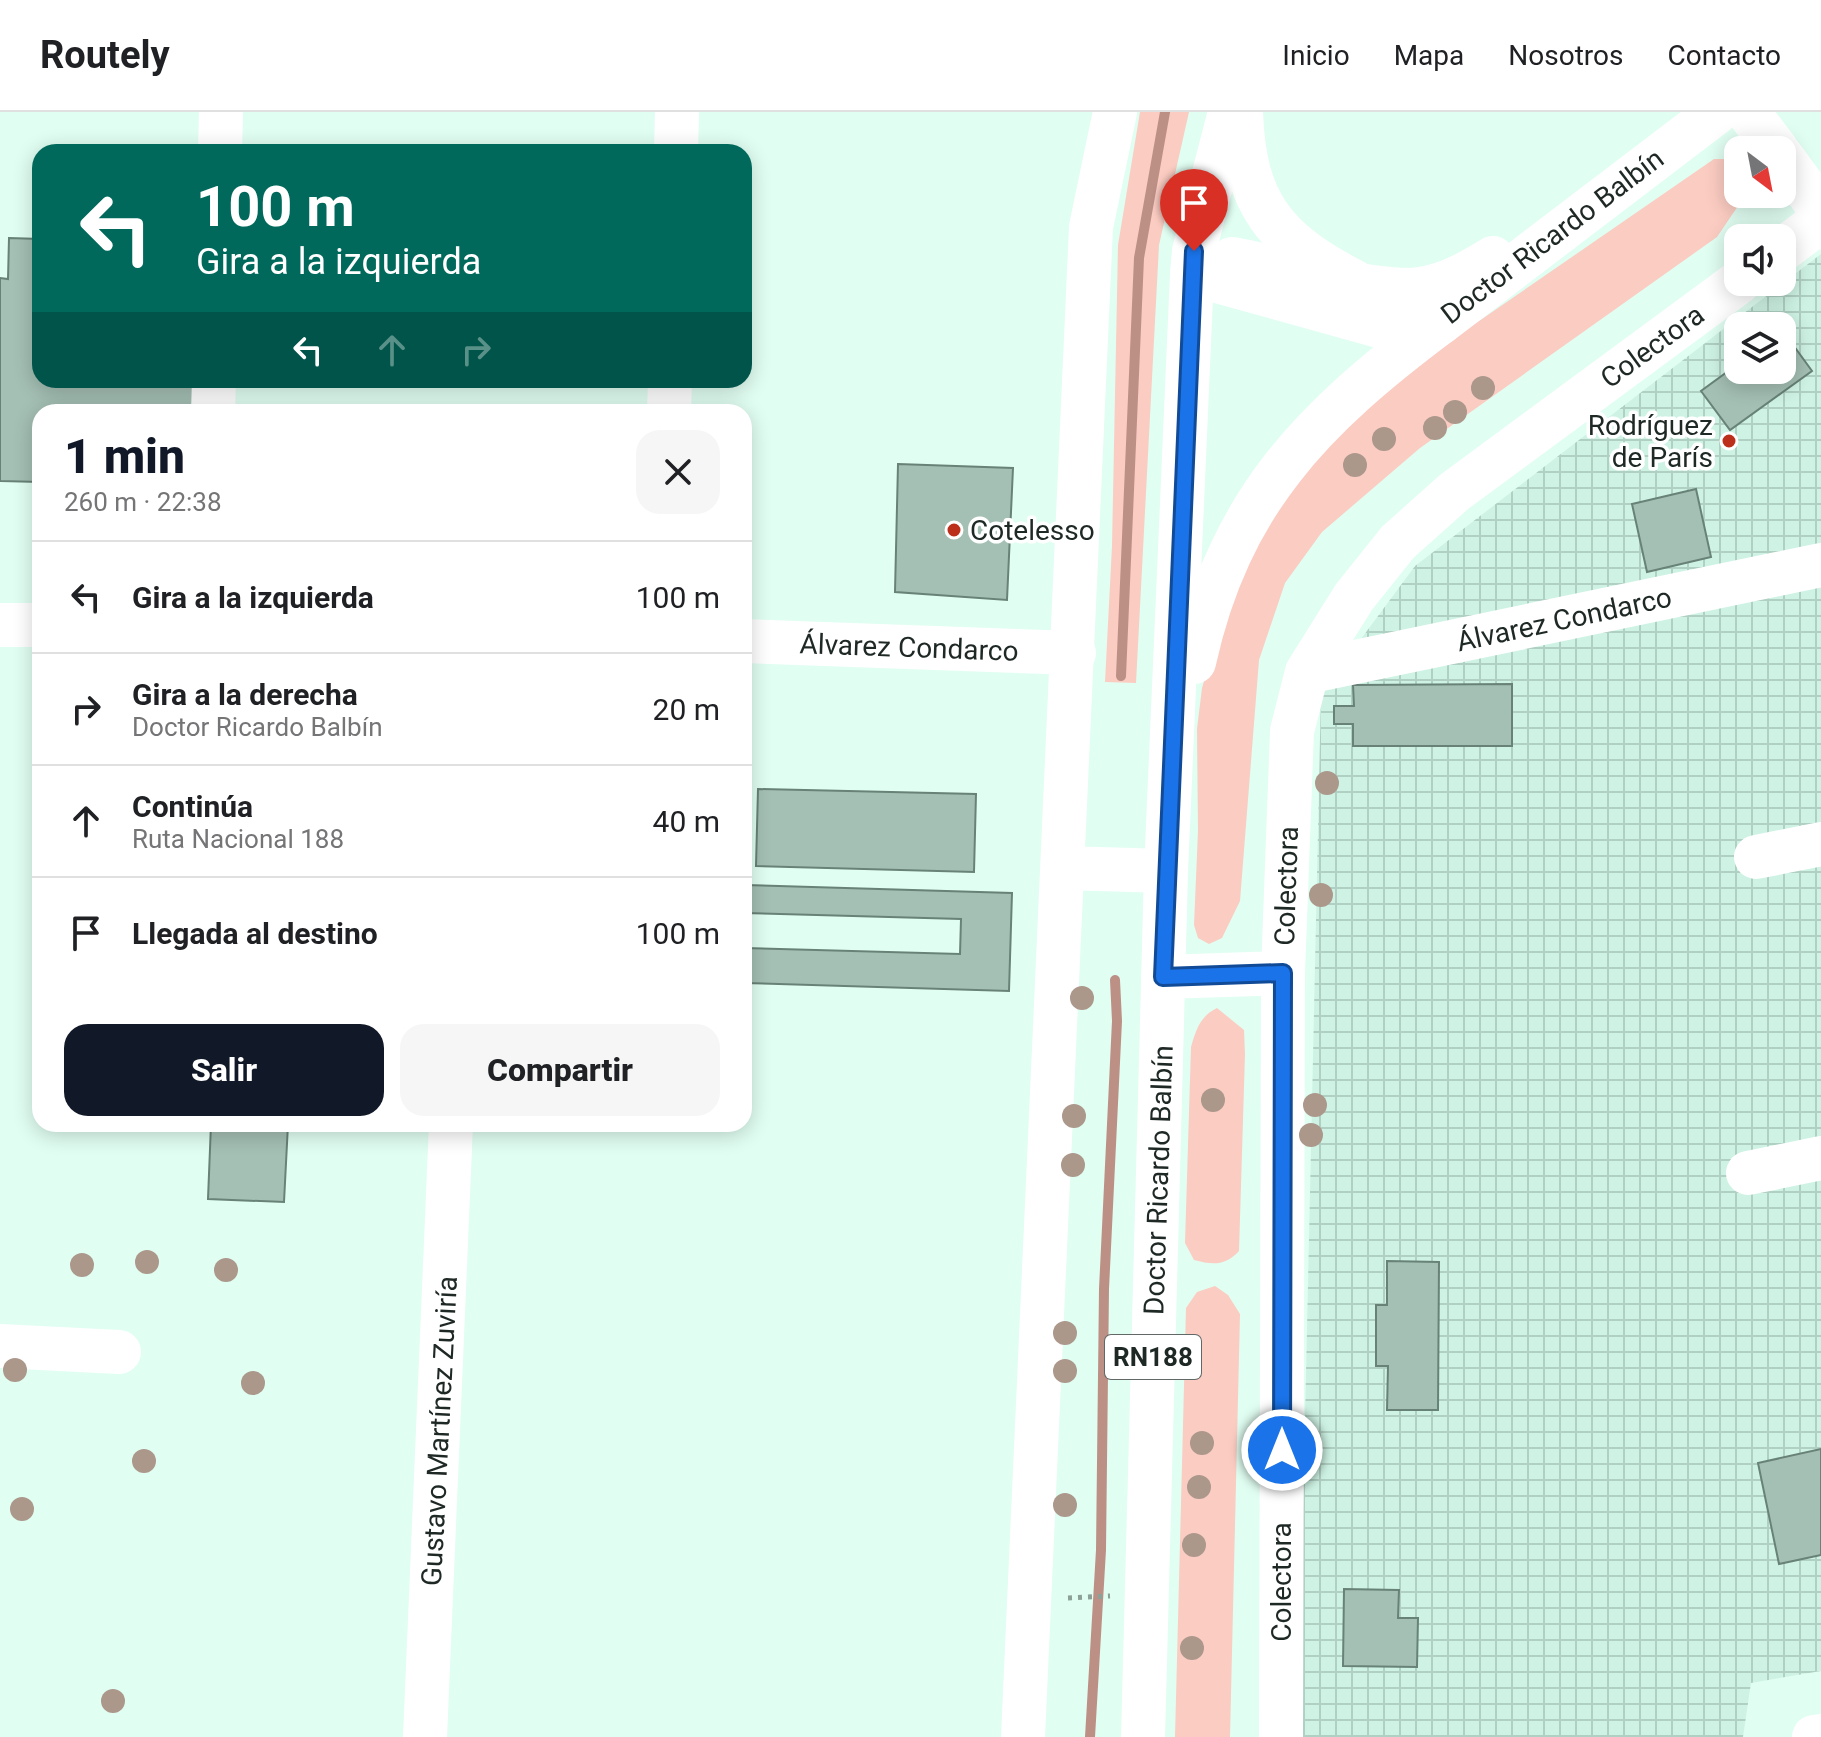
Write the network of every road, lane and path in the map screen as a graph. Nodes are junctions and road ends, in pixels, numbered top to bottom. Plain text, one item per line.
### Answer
1 (221, 112) edge
2 (677, 112) edge
3 (1115, 112) edge
4 (1230, 112) edge
5 (1241, 112) edge
6 (1715, 112) edge
7 (1748, 112) edge
8 (1766, 136) edge
9 (220, 144) edge
10 (676, 144) edge
11 (1796, 176) edge
12 (1821, 210) edge
13 (1821, 221) edge
14 (1796, 240) edge
15 (1193, 263) junction
16 (1355, 282) junction
17 (1724, 293) edge
18 (1440, 323) junction
19 (1821, 565) edge
20 (0, 625) edge
21 (32, 625) edge
22 (752, 641) edge
23 (1074, 653) junction
24 (1307, 672) junction
25 (1172, 766) junction
26 (1821, 844) edge
27 (1756, 857) dead end
28 (1064, 868) junction
29 (1166, 871) junction
30 (1283, 973) junction
31 (1163, 977) junction
32 (451, 1132) edge
33 (1821, 1158) edge
34 (1748, 1173) dead end
35 (0, 1346) edge
36 (119, 1352) dead end
37 (1107, 1596) dead end
38 (1072, 1597) dead end
39 (1821, 1736) edge
40 (425, 1737) edge
41 (1023, 1737) edge
42 (1143, 1737) edge
43 (1281, 1737) edge
44 (1814, 1737) edge

1 - 9 main road
2 - 10 main road
3 - 23 main road
4 - 15 main road, RN188
5 - 16 main road
6 - 16 main road, Doctor Ricardo Balbín
6 - 18 main road, Doctor Ricardo Balbín
7 - 8 main road
11 - 12 main road
13 - 14 main road
15 - 16 main road, Doctor Ricardo Balbín
15 - 18 main road, Doctor Ricardo Balbín
15 - 25 main road, RN188
17 - 24 main road, Colectora
18 - 25 main road
19 - 24 main road, Álvarez Condarco
20 - 21 main road
22 - 23 main road, Álvarez Condarco
23 - 28 main road
24 - 30 main road, Colectora
25 - 29 main road, Doctor Ricardo Balbín / RN188
26 - 27 main road
28 - 29 main road
28 - 41 main road
29 - 31 main road, Doctor Ricardo Balbín / RN188
30 - 31 main road
30 - 43 main road, Colectora
31 - 42 main road, Doctor Ricardo Balbín / RN188
32 - 40 main road, Gustavo Martínez Zuviría
33 - 34 main road
35 - 36 main road
37 - 38 path
39 - 44 main road

